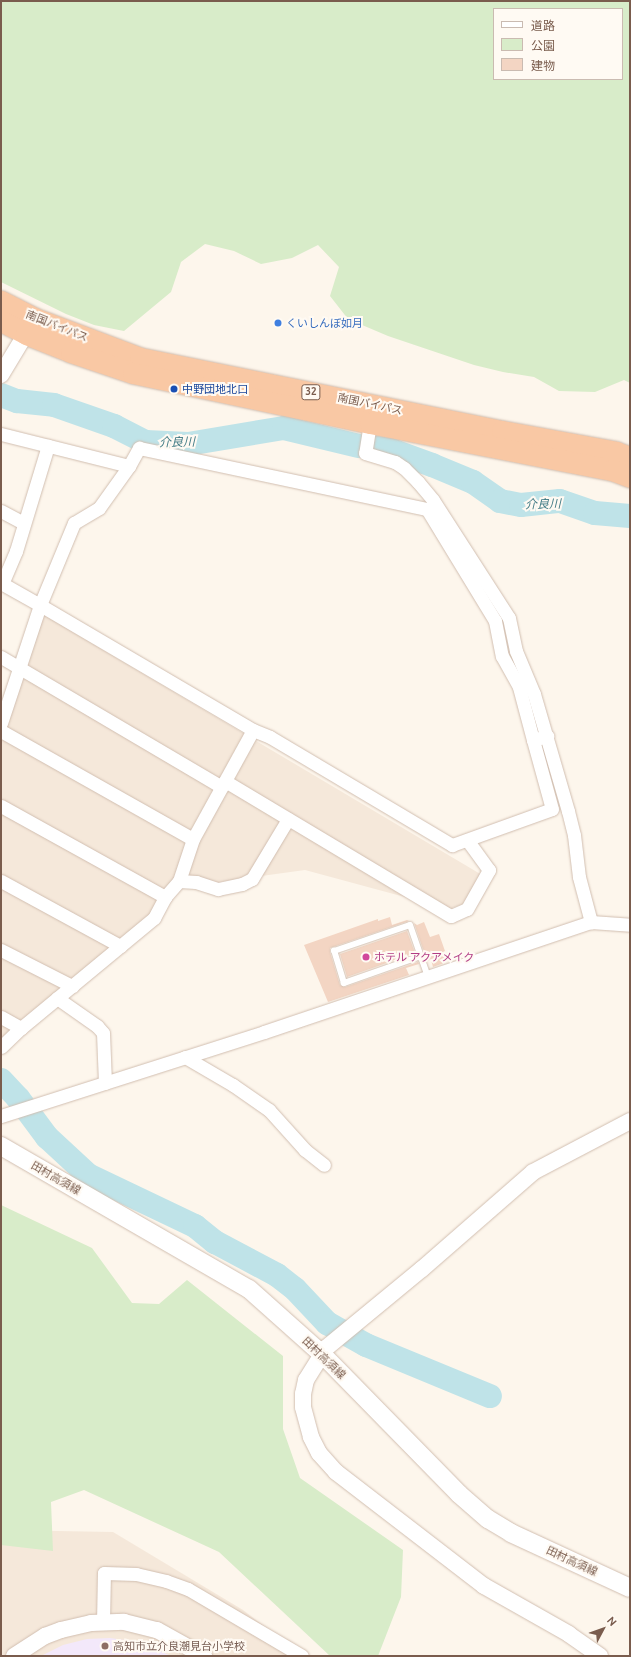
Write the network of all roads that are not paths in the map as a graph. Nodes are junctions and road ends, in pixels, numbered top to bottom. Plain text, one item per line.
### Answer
1 (1, 301) edge
2 (1, 321) edge
3 (30, 326) junction
4 (1, 375) edge
5 (370, 423) junction
6 (1, 434) edge
7 (48, 446) junction
8 (630, 457) edge
9 (129, 466) junction
10 (630, 477) edge
11 (1, 512) edge
12 (24, 523) junction
13 (1, 584) edge
14 (40, 605) junction
15 (1, 658) edge
16 (20, 667) junction
17 (1, 723) edge
18 (253, 730) junction
19 (1, 731) edge
20 (546, 736) junction
21 (533, 740) junction
22 (223, 784) junction
23 (1, 806) edge
24 (288, 819) junction
25 (193, 839) junction
26 (467, 840) junction
27 (179, 880) junction
28 (1, 881) edge
29 (165, 897) junction
30 (591, 922) junction
31 (630, 925) edge
32 (120, 946) junction
33 (1, 950) edge
34 (421, 956) junction
35 (428, 976) junction
36 (72, 986) junction
37 (57, 998) junction
38 (1, 1017) edge
39 (21, 1028) junction
40 (1, 1047) edge
41 (185, 1057) junction
42 (105, 1083) junction
43 (1, 1116) edge
44 (630, 1121) edge
45 (1, 1146) edge
46 (324, 1165) dead end
47 (322, 1354) junction
48 (630, 1588) edge
49 (103, 1623) junction
50 (14, 1656) edge
51 (204, 1656) edge
52 (302, 1656) edge
53 (600, 1656) edge

1 - 3 highway, 南国バイパス / 32
2 - 3 highway, 南国バイパス / 32
3 - 4 street
3 - 5 highway, 南国バイパス / 32
3 - 8 highway, 南国バイパス / 32
5 - 10 highway, 南国バイパス / 32
5 - 20 street
6 - 7 street
7 - 9 street
7 - 12 street
9 - 14 street
9 - 21 street
11 - 12 street
12 - 13 street
13 - 14 street
14 - 16 street
14 - 18 street
15 - 16 street
16 - 17 street
16 - 22 street
18 - 22 street
18 - 26 street
19 - 25 street
20 - 21 street
20 - 30 street
21 - 26 street
22 - 24 street
22 - 25 street
23 - 29 street
24 - 26 street
24 - 27 street
25 - 27 street
27 - 29 street
28 - 32 street
29 - 32 street
30 - 31 street
30 - 35 street
32 - 36 street
33 - 36 street
34 - 34 lane
34 - 35 lane
35 - 41 street
36 - 37 street
37 - 39 street
37 - 42 street
38 - 39 street
39 - 40 street
41 - 42 street
41 - 46 street
42 - 43 street
44 - 47 street
45 - 47 main road, 田村高須線
47 - 48 main road, 田村高須線
47 - 53 street
49 - 50 street
49 - 51 street
49 - 52 street

